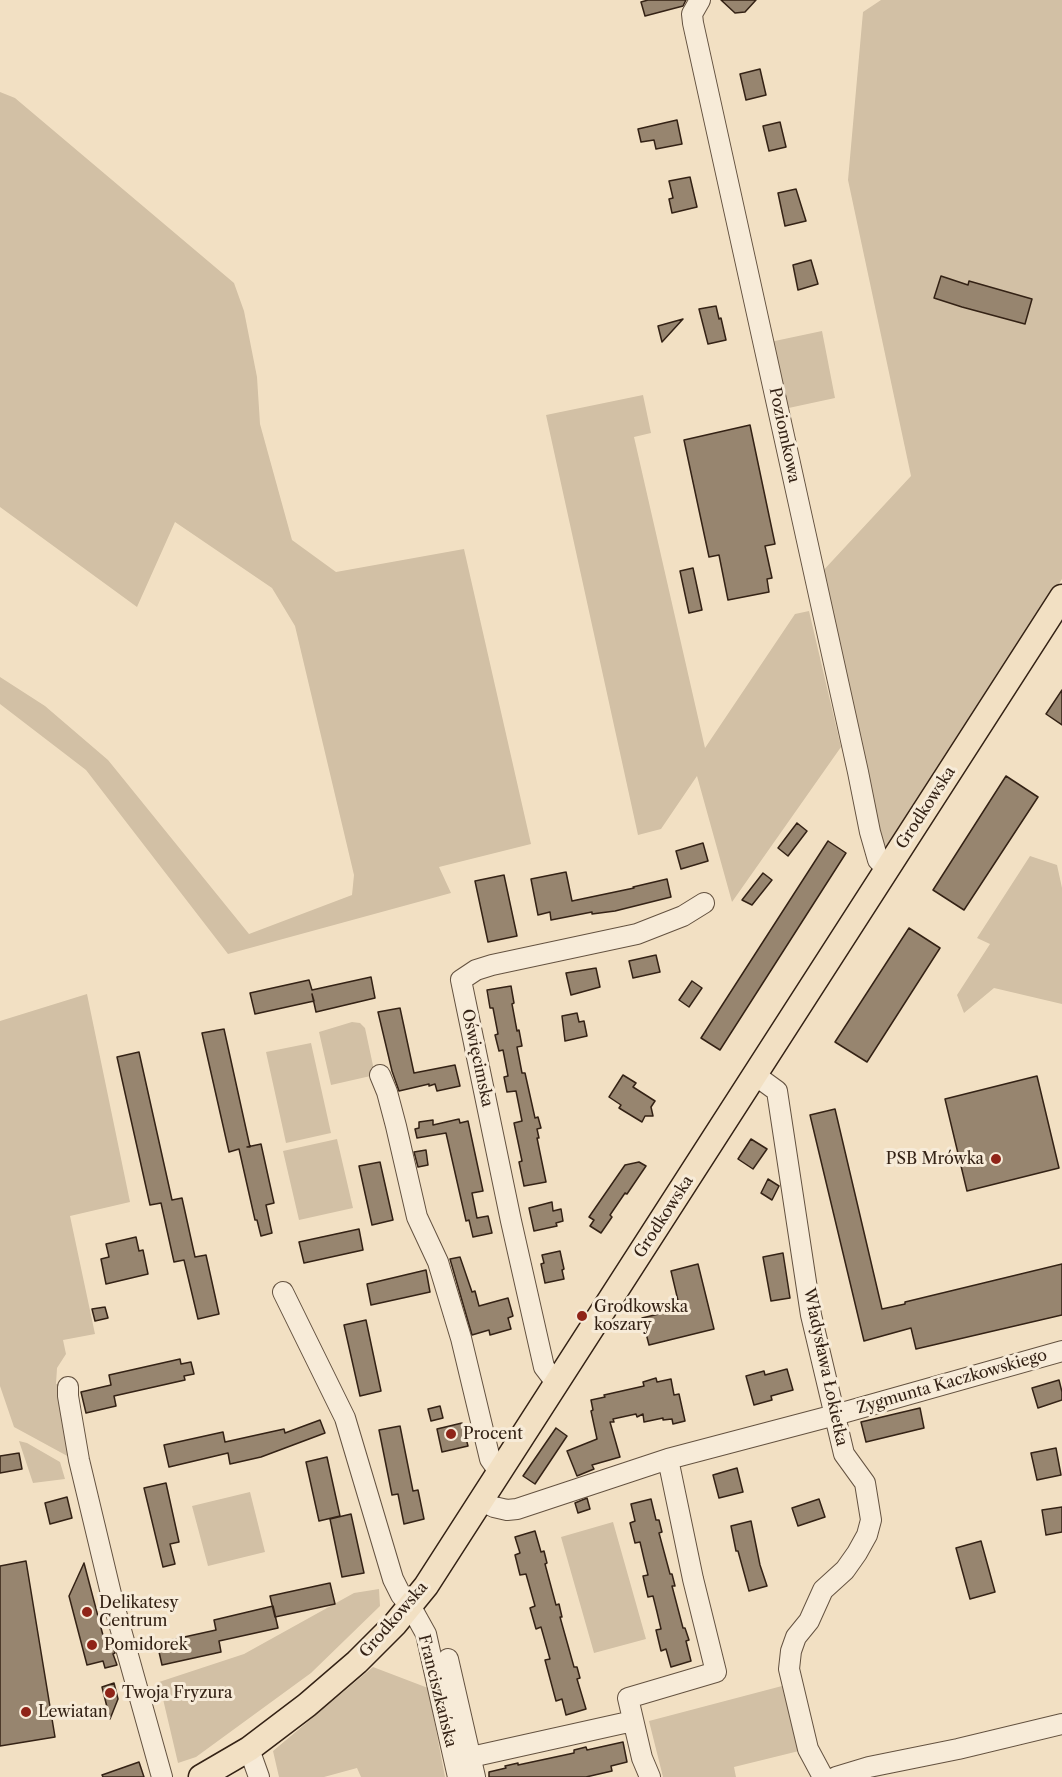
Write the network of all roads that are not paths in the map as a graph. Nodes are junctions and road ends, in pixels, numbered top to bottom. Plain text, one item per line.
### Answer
1 (700, 0) edge
2 (1062, 597) edge
3 (887, 869) junction
4 (704, 903) dead end
5 (380, 1075) dead end
6 (755, 1075) junction
7 (283, 1292) dead end
8 (1062, 1351) edge
9 (557, 1384) junction
10 (69, 1387) dead end
11 (835, 1415) junction
12 (668, 1459) junction
13 (500, 1473) junction
14 (482, 1501) junction
15 (411, 1607) junction
16 (448, 1659) dead end
17 (633, 1720) junction
18 (1062, 1724) edge
19 (249, 1749) junction
20 (471, 1757) junction
21 (162, 1777) edge
22 (201, 1777) edge
23 (259, 1777) edge
24 (458, 1777) edge
25 (475, 1777) edge
26 (650, 1777) edge
27 (824, 1777) edge
28 (836, 1777) edge

1 - 3 street, Poziomkowa
2 - 3 main road, Grodkowska
3 - 6 main road, Grodkowska
4 - 9 street, Oświęcimska
5 - 13 street
6 - 9 main road, Grodkowska
6 - 11 street, Władysława Łokietka
7 - 15 street, Franciszkańska
8 - 11 street, Zygmunta Kaczkowskiego
9 - 13 main road, Grodkowska
10 - 21 street
11 - 12 street, Zygmunta Kaczkowskiego
11 - 27 street, Władysława Łokietka
12 - 14 street, Zygmunta Kaczkowskiego
12 - 17 street
13 - 14 main road, Grodkowska
14 - 15 main road, Grodkowska
15 - 19 main road, Grodkowska
15 - 24 street, Franciszkańska
16 - 20 street, Franciszkańska
17 - 20 street
17 - 26 street
18 - 28 street
19 - 22 main road, Grodkowska
19 - 23 street
20 - 25 street, Franciszkańska

